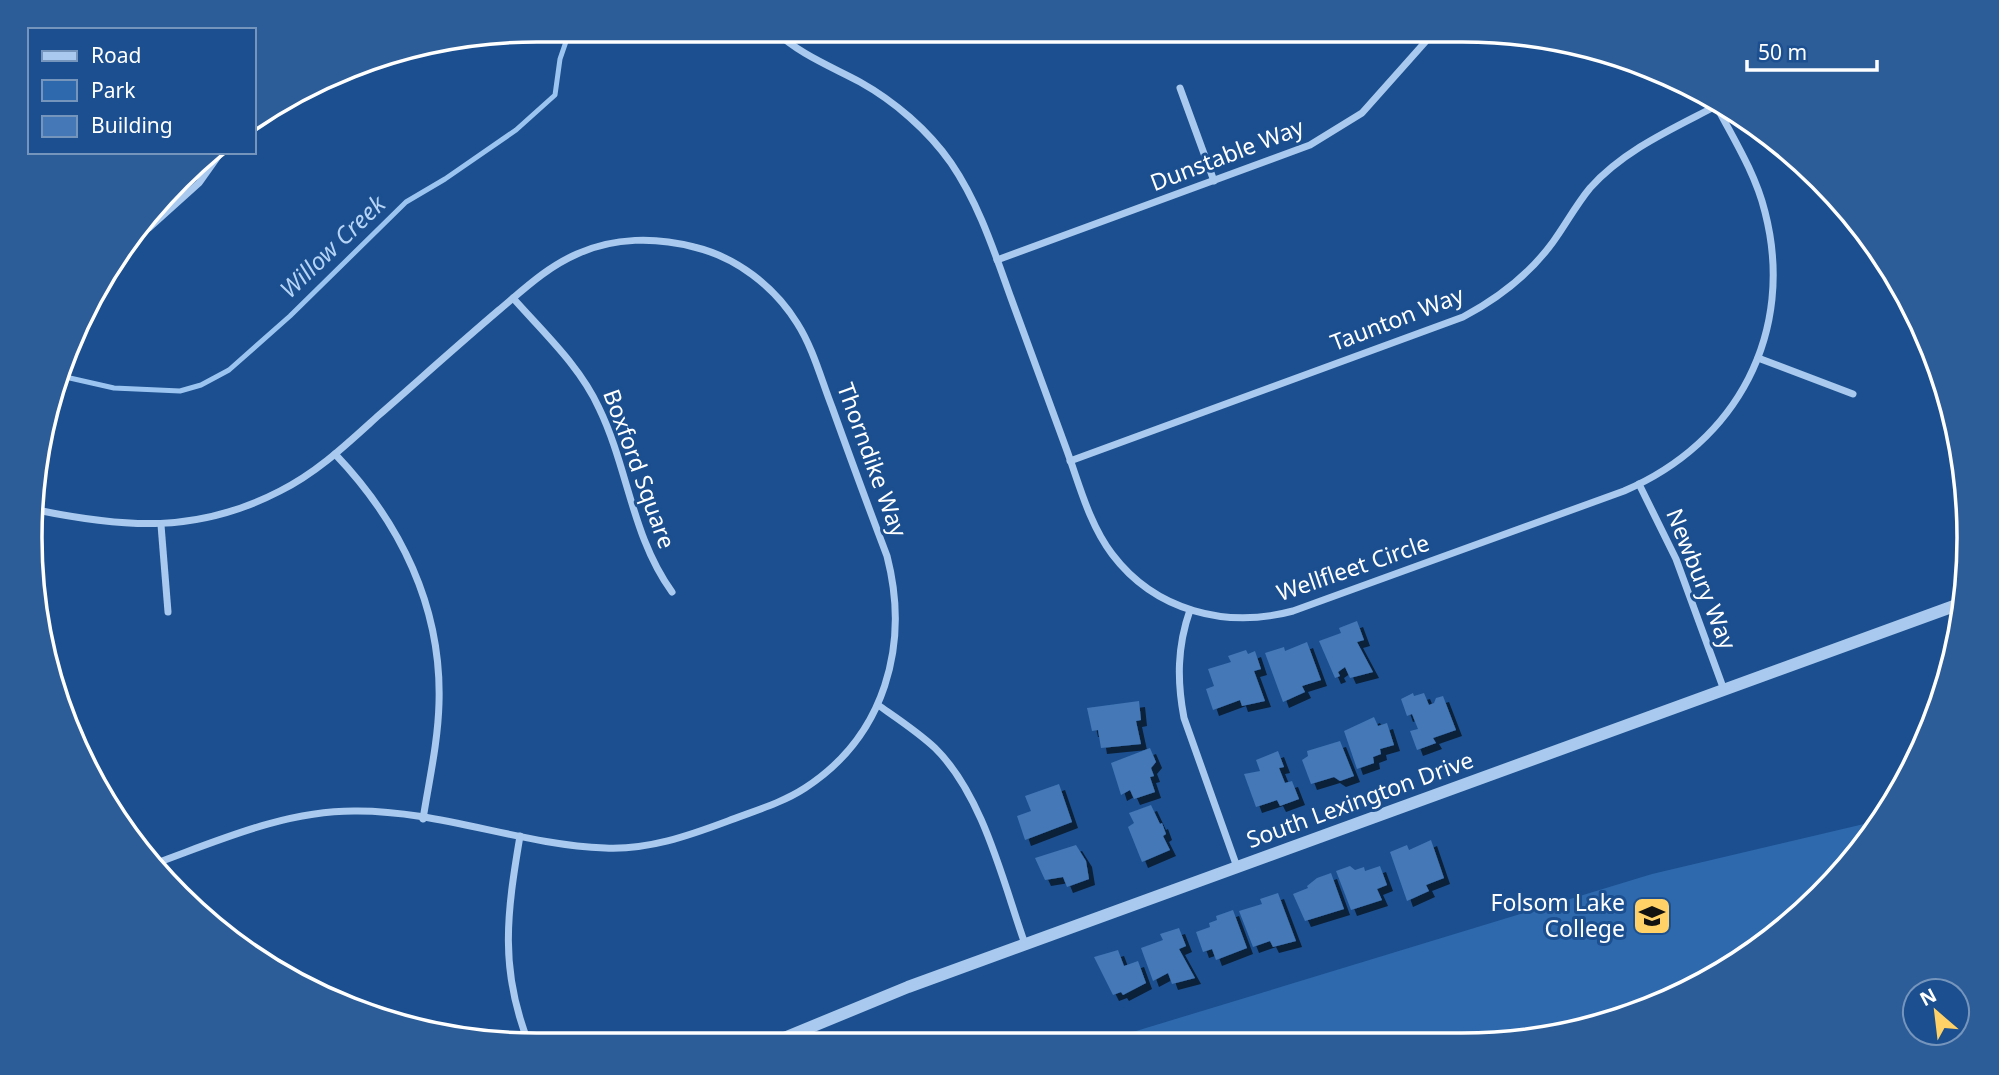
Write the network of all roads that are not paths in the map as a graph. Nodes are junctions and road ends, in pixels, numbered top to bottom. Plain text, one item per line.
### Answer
1 (790, 42) edge
2 (1425, 42) edge
3 (1180, 88) dead end
4 (1710, 109) edge
5 (1721, 116) edge
6 (210, 166) edge
7 (1214, 181) junction
8 (155, 222) edge
9 (998, 260) junction
10 (513, 298) junction
11 (1758, 358) junction
12 (1853, 394) dead end
13 (335, 454) junction
14 (1070, 461) junction
15 (1639, 484) junction
16 (43, 511) edge
17 (161, 525) junction
18 (672, 592) dead end
19 (1952, 607) edge
20 (1190, 610) junction
21 (168, 612) dead end
22 (1724, 690) junction
23 (878, 705) junction
24 (423, 819) junction
25 (520, 836) junction
26 (162, 861) edge
27 (1237, 867) junction
28 (1025, 944) junction
29 (525, 1033) edge
30 (796, 1033) edge

1 - 9 street, Wellfleet Circle
2 - 7 street, Dunstable Way
3 - 7 street
4 - 14 street, Taunton Way
5 - 11 street, Wellfleet Circle
6 - 8 street
7 - 9 street, Dunstable Way
9 - 14 street, Wellfleet Circle
10 - 13 street, Thorndike Way
10 - 18 street, Boxford Square
10 - 23 street, Thorndike Way
11 - 12 street
11 - 15 street, Wellfleet Circle
13 - 17 street, Thorndike Way
13 - 24 street
14 - 20 street, Wellfleet Circle
15 - 20 street, Wellfleet Circle
15 - 22 street, Newbury Way
16 - 17 street, Thorndike Way
17 - 21 street
19 - 22 street, South Lexington Drive
20 - 27 street
22 - 27 street, South Lexington Drive
23 - 25 street, Thorndike Way
23 - 28 street
24 - 25 street, Thorndike Way
24 - 26 street, Thorndike Way
25 - 29 street
27 - 28 street, South Lexington Drive
28 - 30 street, South Lexington Drive

